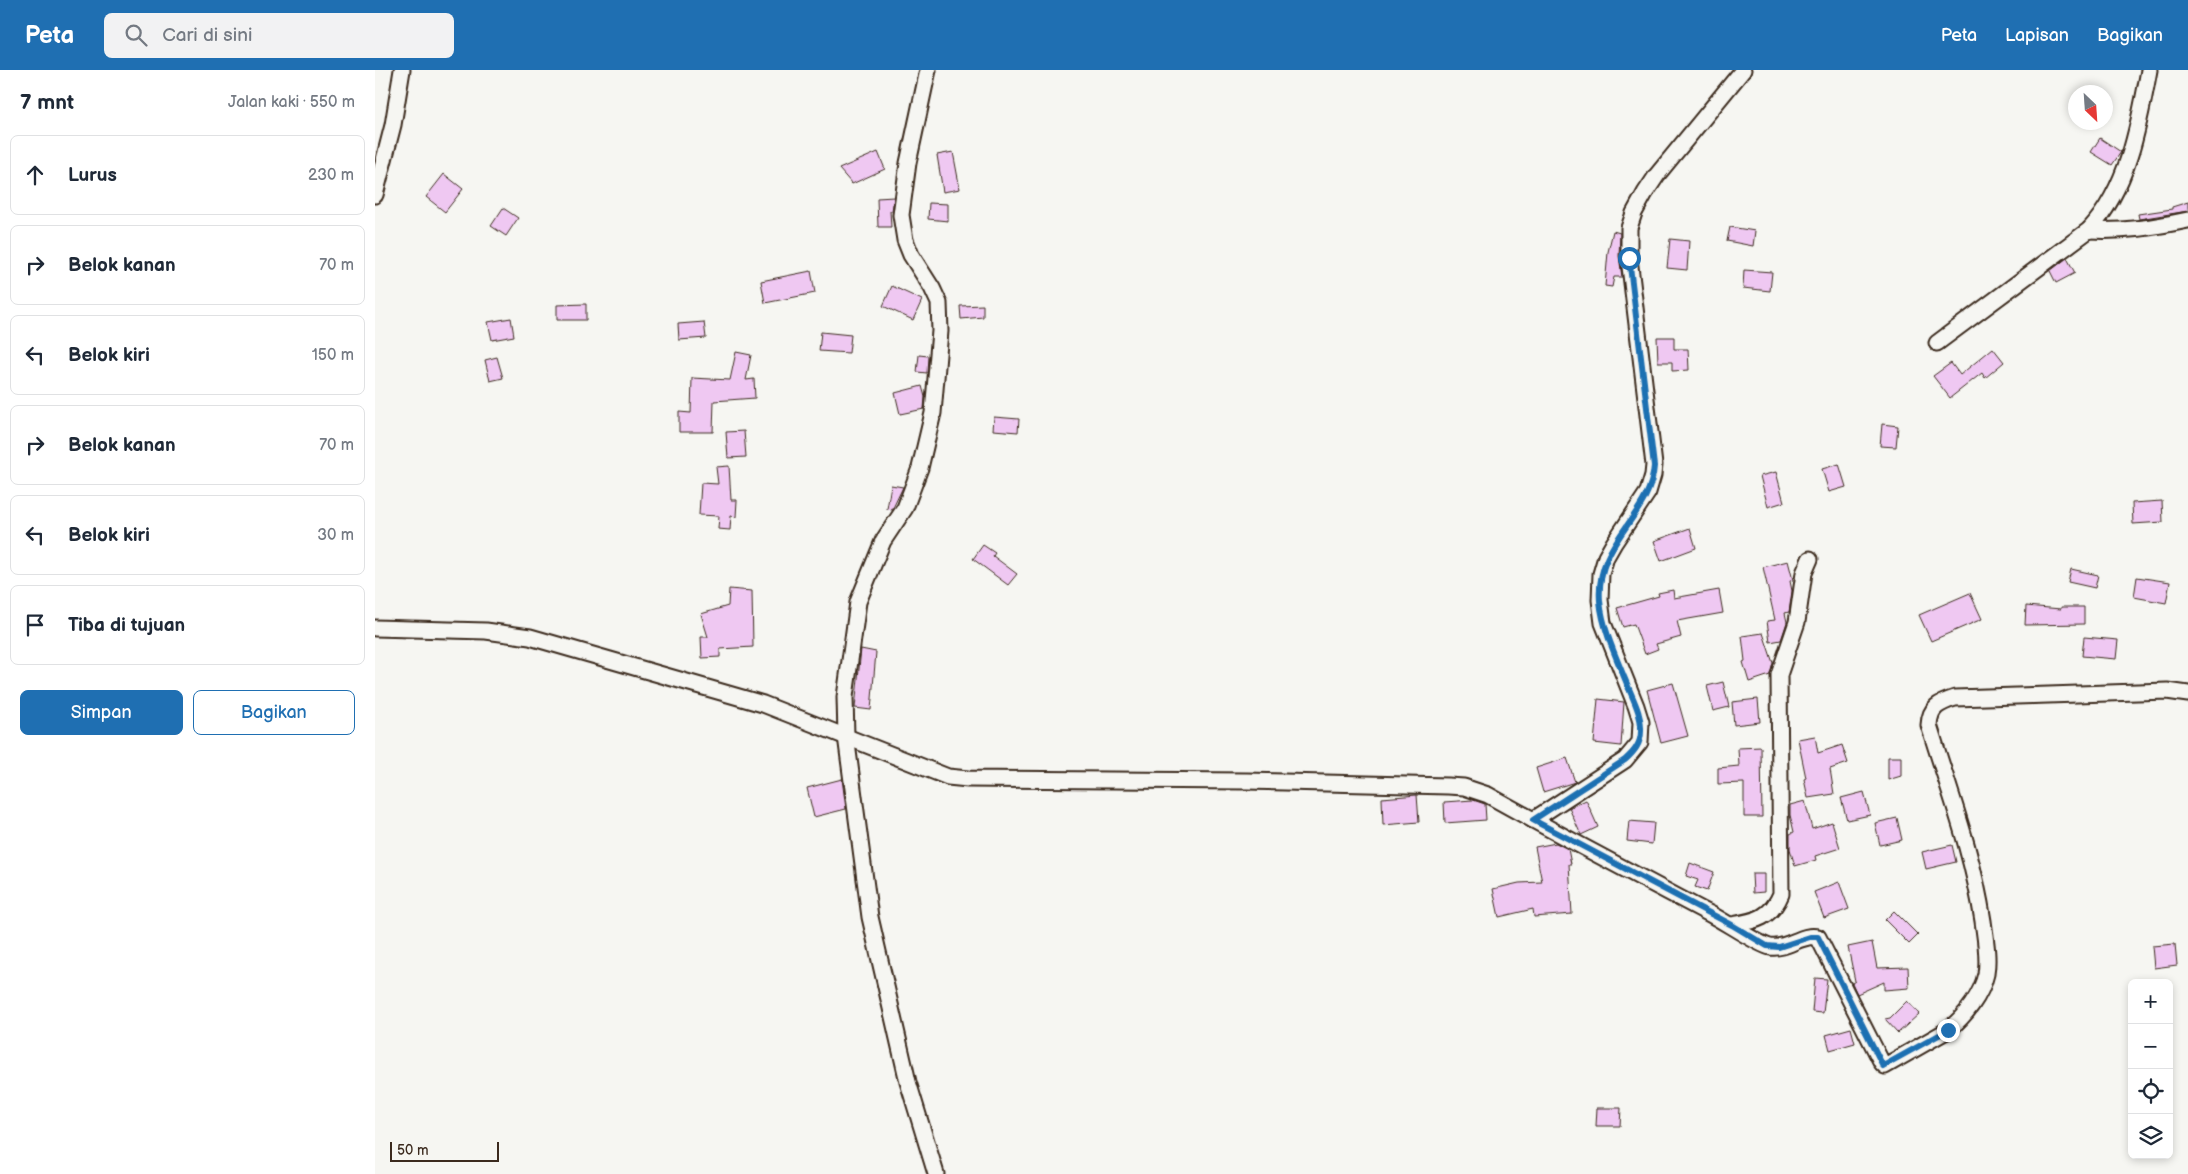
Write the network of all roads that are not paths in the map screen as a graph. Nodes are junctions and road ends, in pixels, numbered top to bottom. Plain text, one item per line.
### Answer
1 (402, 70) edge
2 (928, 70) edge
3 (1743, 70) edge
4 (2149, 70) edge
5 (375, 195) edge
6 (2188, 220) edge
7 (2089, 230) junction
8 (1937, 343) dead end
9 (1810, 559) dead end
10 (375, 628) edge
11 (2188, 694) edge
12 (846, 736) junction
13 (1533, 820) junction
14 (1732, 925) junction
15 (935, 1174) edge

1 - 5 street
2 - 12 street
3 - 13 street
4 - 7 street
6 - 7 street
7 - 8 street
9 - 14 street
10 - 12 street
11 - 14 street
12 - 13 street
12 - 15 street
13 - 14 street

